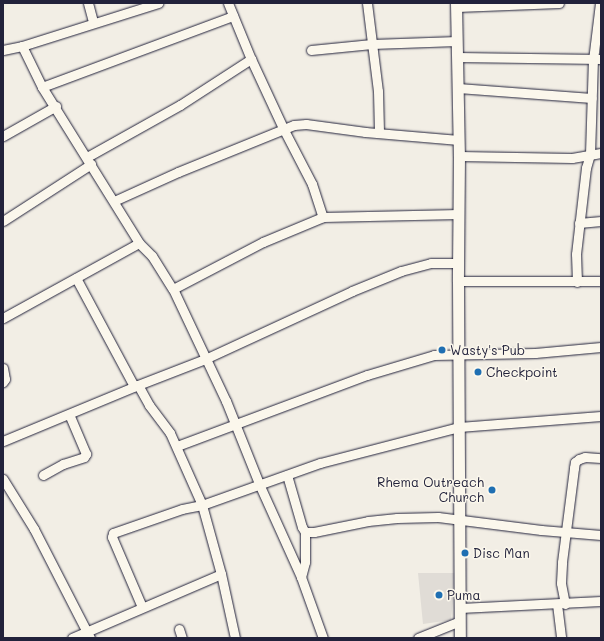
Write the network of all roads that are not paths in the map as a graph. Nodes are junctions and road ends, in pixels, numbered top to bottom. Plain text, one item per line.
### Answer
1 (88, 3) edge
2 (158, 3) edge
3 (228, 3) edge
4 (367, 3) edge
5 (559, 3) edge
6 (600, 3) edge
7 (456, 5) edge
8 (233, 16) junction
9 (93, 22) junction
10 (457, 41) junction
11 (372, 44) junction
12 (22, 46) junction
13 (3, 50) edge
14 (311, 50) dead end
15 (457, 57) junction
16 (251, 59) junction
17 (597, 59) edge
18 (42, 87) junction
19 (458, 88) junction
20 (592, 98) junction
21 (56, 106) junction
22 (284, 130) junction
23 (378, 132) junction
24 (3, 136) edge
25 (459, 140) junction
26 (601, 153) edge
27 (590, 154) junction
28 (460, 156) junction
29 (89, 161) junction
30 (114, 202) junction
31 (459, 214) junction
32 (323, 217) junction
33 (3, 221) edge
34 (601, 222) edge
35 (579, 223) junction
36 (139, 243) junction
37 (459, 263) junction
38 (76, 278) junction
39 (458, 281) junction
40 (601, 281) edge
41 (577, 282) junction
42 (173, 289) junction
43 (3, 318) edge
44 (601, 347) edge
45 (459, 353) junction
46 (205, 359) junction
47 (3, 368) edge
48 (3, 382) edge
49 (136, 385) junction
50 (69, 414) junction
51 (601, 416) edge
52 (235, 423) junction
53 (459, 427) junction
54 (3, 441) edge
55 (177, 446) junction
56 (601, 458) edge
57 (43, 474) dead end
58 (287, 475) junction
59 (3, 479) edge
60 (260, 486) junction
61 (202, 506) junction
62 (460, 520) junction
63 (305, 532) junction
64 (567, 532) junction
65 (601, 535) edge
66 (221, 574) junction
67 (301, 577) junction
68 (601, 601) edge
69 (561, 604) junction
70 (142, 607) junction
71 (460, 608) junction
72 (460, 621) junction
73 (179, 629) dead end
74 (88, 635) edge
75 (72, 638) edge
76 (182, 638) edge
77 (235, 638) edge
78 (323, 638) edge
79 (418, 638) edge
80 (460, 638) edge
81 (561, 638) edge

1 - 9 street
2 - 9 street
3 - 8 street
4 - 11 street
5 - 7 street
6 - 17 street
7 - 10 main road
8 - 16 street
8 - 18 street
9 - 12 street
10 - 11 street
10 - 15 main road
11 - 14 street
11 - 23 street
12 - 13 street
12 - 18 street
15 - 17 street
15 - 19 main road
16 - 22 street
16 - 29 street
17 - 20 street
18 - 21 street
19 - 20 street
19 - 25 main road
20 - 27 street
21 - 24 street
21 - 29 street
22 - 23 street
22 - 30 street
22 - 32 street
23 - 25 street
25 - 28 main road
26 - 27 street
27 - 28 street
27 - 35 street
28 - 31 main road
29 - 30 street
29 - 33 street
30 - 36 street
31 - 32 street
31 - 37 main road
32 - 42 street
34 - 35 street
35 - 41 street
36 - 38 street
36 - 42 street
37 - 39 main road
37 - 46 street
38 - 43 street
38 - 49 street
39 - 41 street
39 - 45 main road
40 - 41 street
42 - 46 street
44 - 45 street
45 - 52 street
45 - 53 main road
46 - 49 street
46 - 52 street
47 - 48 street
49 - 50 street
49 - 55 street
50 - 54 street
50 - 57 street
51 - 53 street
52 - 55 street
52 - 60 street
53 - 58 street
53 - 62 main road
55 - 61 street
56 - 64 street
58 - 60 street
58 - 63 street
59 - 74 street
60 - 61 street
60 - 67 street
61 - 66 street
61 - 70 street
62 - 63 street
62 - 64 street
62 - 71 main road
63 - 67 street
64 - 65 street
64 - 69 street
66 - 70 street
66 - 77 street
67 - 78 street
68 - 69 street
69 - 71 street
69 - 81 street
70 - 74 street
71 - 72 main road
72 - 79 street
72 - 80 main road
73 - 76 street
74 - 75 street

